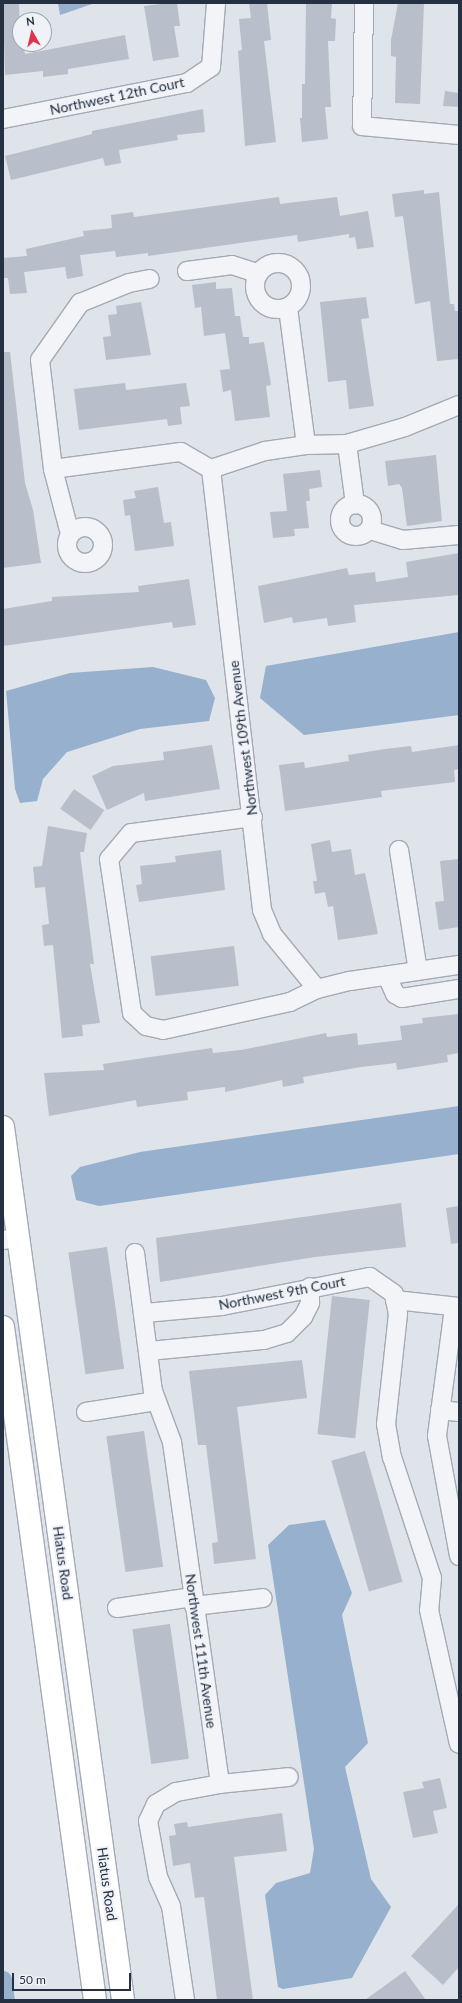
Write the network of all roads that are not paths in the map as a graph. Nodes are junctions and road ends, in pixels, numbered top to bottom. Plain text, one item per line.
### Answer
1 (216, 3) edge
2 (364, 3) edge
3 (3, 119) edge
4 (459, 135) edge
5 (187, 271) dead end
6 (259, 274) junction
7 (150, 279) dead end
8 (288, 308) junction
9 (459, 405) edge
10 (347, 444) junction
11 (306, 445) junction
12 (53, 469) junction
13 (211, 469) junction
14 (354, 504) junction
15 (370, 530) junction
16 (70, 534) dead end
17 (459, 535) edge
18 (253, 817) junction
19 (399, 850) dead end
20 (459, 965) edge
21 (418, 972) junction
22 (387, 976) junction
23 (317, 989) junction
24 (459, 989) edge
25 (3, 1127) edge
26 (11, 1239) edge
27 (135, 1253) dead end
28 (310, 1287) junction
29 (396, 1300) junction
30 (457, 1308) edge
31 (145, 1313) junction
32 (3, 1327) edge
33 (149, 1351) junction
34 (156, 1400) junction
35 (440, 1410) junction
36 (86, 1412) dead end
37 (459, 1412) edge
38 (459, 1556) edge
39 (263, 1598) dead end
40 (194, 1601) junction
41 (117, 1608) dead end
42 (459, 1744) edge
43 (289, 1776) dead end
44 (220, 1784) junction
45 (95, 2000) edge
46 (123, 2000) edge
47 (185, 2000) edge

1 - 3 street, Northwest 12th Court
2 - 4 street
5 - 6 street
6 - 8 street
6 - 8 street
7 - 12 street
8 - 11 street
9 - 10 street
10 - 11 street
10 - 14 street
11 - 13 street
12 - 13 street
12 - 16 street
13 - 18 street, Northwest 109th Avenue
14 - 15 street
14 - 15 street
15 - 17 street
18 - 23 street, Northwest 109th Avenue
18 - 23 street
19 - 21 street
20 - 21 street
21 - 22 street
22 - 23 street
22 - 24 street
25 - 26 main road, Hiatus Road
26 - 46 main road, Hiatus Road
27 - 31 street, Northwest 111th Avenue
28 - 29 street, Northwest 9th Court
28 - 31 street, Northwest 9th Court
28 - 33 street
29 - 30 street
29 - 42 street
30 - 35 street
31 - 33 street, Northwest 111th Avenue
32 - 45 main road, Hiatus Road
33 - 34 street, Northwest 111th Avenue
34 - 36 street
34 - 40 street, Northwest 111th Avenue
35 - 37 street
35 - 38 street
39 - 40 street
40 - 41 street
40 - 44 street, Northwest 111th Avenue
43 - 44 street
44 - 47 street

